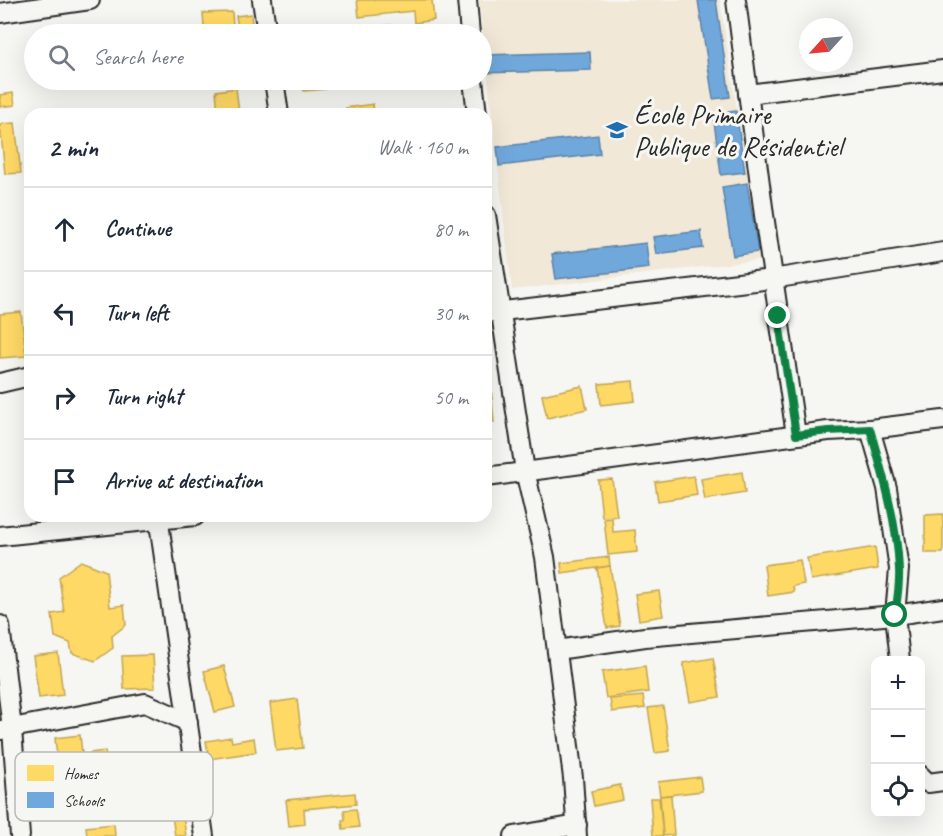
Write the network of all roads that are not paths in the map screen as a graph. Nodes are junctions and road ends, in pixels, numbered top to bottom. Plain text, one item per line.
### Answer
1 (90, 0) edge
2 (262, 0) edge
3 (467, 0) edge
4 (736, 0) edge
5 (0, 13) edge
6 (266, 24) edge
7 (469, 24) edge
8 (943, 70) edge
9 (275, 90) edge
10 (474, 90) edge
11 (748, 94) junction
12 (278, 108) edge
13 (476, 108) edge
14 (943, 252) edge
15 (772, 279) junction
16 (493, 312) edge
17 (24, 377) edge
18 (0, 382) edge
19 (943, 420) edge
20 (870, 429) junction
21 (796, 435) junction
22 (525, 471) junction
23 (492, 476) edge
24 (123, 522) edge
25 (159, 522) edge
26 (0, 536) edge
27 (943, 608) edge
28 (895, 615) junction
29 (0, 625) edge
30 (557, 650) junction
31 (900, 656) edge
32 (188, 722) junction
33 (6, 729) edge
34 (192, 752) edge
35 (925, 780) edge
36 (943, 781) edge
37 (15, 798) edge
38 (18, 821) edge
39 (202, 821) edge
40 (577, 831) edge
41 (20, 836) edge
42 (204, 836) edge
43 (514, 836) edge

1 - 5 street
2 - 6 street
3 - 7 street
4 - 11 street
8 - 11 street
9 - 12 street
10 - 13 street
11 - 15 street
14 - 15 street
15 - 16 street
15 - 21 street
16 - 22 street
17 - 18 street
19 - 20 street
20 - 21 street
20 - 28 street
21 - 22 street
22 - 23 street
22 - 30 street
24 - 26 street
25 - 32 street
27 - 28 street
28 - 30 street
28 - 31 street
29 - 33 street
30 - 40 street
32 - 33 street
32 - 34 street
33 - 37 street
35 - 36 street
38 - 41 street
39 - 42 street
40 - 43 street

